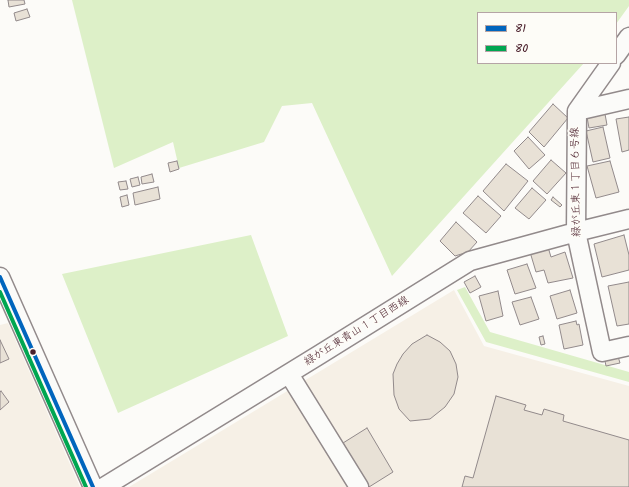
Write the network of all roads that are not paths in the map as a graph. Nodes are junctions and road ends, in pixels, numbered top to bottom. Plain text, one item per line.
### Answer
1 (629, 37) edge
2 (617, 54) edge
3 (610, 64) edge
4 (629, 99) edge
5 (577, 112) junction
6 (629, 219) edge
7 (576, 232) junction
8 (0, 277) edge
9 (629, 346) edge
10 (284, 377) junction
11 (93, 487) edge
12 (104, 487) edge
13 (347, 487) edge
14 (359, 487) edge

1 - 2 street
3 - 5 street, 緑が丘東１丁目６号線
4 - 5 street
5 - 7 street, 緑が丘東１丁目６号線
6 - 7 street, 緑が丘東青山１丁目西線
7 - 9 street, 緑が丘東１丁目６号線
7 - 10 street, 緑が丘東青山１丁目西線
8 - 11 street
10 - 12 street, 緑が丘東青山１丁目西線
10 - 13 street
10 - 14 street

